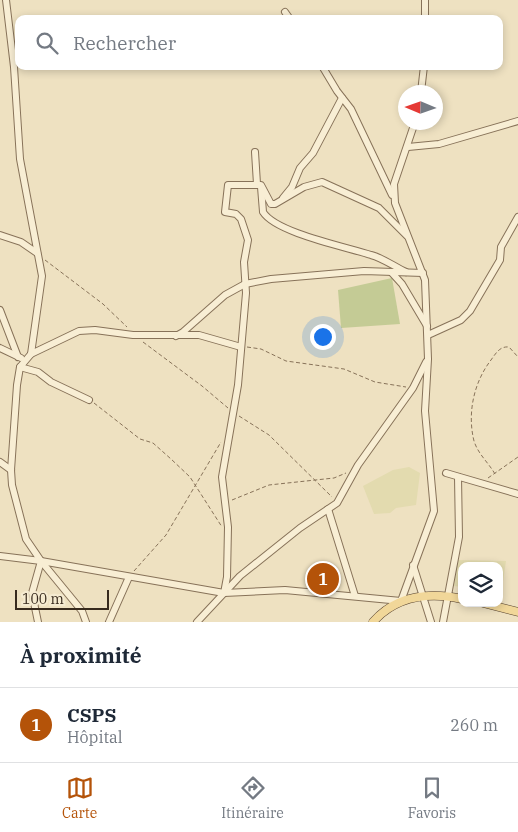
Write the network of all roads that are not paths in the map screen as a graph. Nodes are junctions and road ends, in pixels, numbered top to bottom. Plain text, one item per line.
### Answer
1 (6, 0) edge
2 (425, 0) edge
3 (284, 12) dead end
4 (287, 15) edge
5 (425, 15) edge
6 (324, 70) edge
7 (424, 70) edge
8 (422, 85) edge
9 (342, 98) junction
10 (518, 121) edge
11 (413, 130) edge
12 (408, 147) junction
13 (255, 152) dead end
14 (259, 184) junction
15 (279, 202) junction
16 (395, 203) junction
17 (518, 217) edge
18 (0, 235) edge
19 (412, 241) junction
20 (37, 253) junction
21 (392, 273) junction
22 (407, 273) junction
23 (423, 273) junction
24 (246, 284) junction
25 (0, 310) edge
26 (428, 327) junction
27 (428, 335) junction
28 (176, 336) junction
29 (241, 347) junction
30 (0, 348) edge
31 (31, 354) junction
32 (21, 359) junction
33 (428, 359) junction
34 (20, 367) junction
35 (89, 400) road end
36 (0, 462) edge
37 (11, 470) junction
38 (446, 473) dead end
39 (458, 477) junction
40 (518, 494) edge
41 (328, 509) junction
42 (0, 556) edge
43 (40, 561) junction
44 (413, 565) junction
45 (129, 577) junction
46 (224, 593) junction
47 (354, 596) junction
48 (423, 596) junction
49 (449, 597) junction
50 (458, 598) edge
51 (401, 601) junction
52 (498, 607) edge
53 (208, 609) junction
54 (518, 612) edge
55 (38, 622) edge
56 (86, 622) edge
57 (109, 622) edge
58 (197, 622) edge
59 (206, 622) edge
60 (373, 622) edge
61 (431, 622) edge
62 (443, 622) edge

1 - 20 street
2 - 5 street
3 - 4 street
6 - 9 street
7 - 8 street
9 - 15 street
9 - 16 street
10 - 12 street
11 - 12 street
12 - 16 street
13 - 14 street
14 - 15 street
14 - 22 street
14 - 24 street
15 - 19 street
16 - 19 street
17 - 27 street
18 - 20 street
19 - 23 street
20 - 31 street
21 - 22 street
21 - 24 street
21 - 26 street
22 - 23 street
23 - 26 street
24 - 28 street
24 - 29 street
25 - 32 street
26 - 27 street
27 - 33 street
28 - 29 street
28 - 31 street
29 - 46 street
30 - 32 street
31 - 32 street
32 - 34 street
33 - 41 street
33 - 44 street
34 - 35 street
34 - 37 street
36 - 37 street
37 - 43 street
38 - 39 street
39 - 40 street
39 - 49 street
41 - 46 street
41 - 47 street
42 - 43 street
43 - 45 street
43 - 55 street
43 - 56 street
44 - 48 street
44 - 51 street
45 - 46 street
45 - 57 street
46 - 47 street
46 - 53 street
47 - 51 street
48 - 49 main road
48 - 51 main road
48 - 61 street
49 - 50 main road
49 - 62 street
51 - 60 main road
52 - 54 main road
53 - 58 street
53 - 59 street

